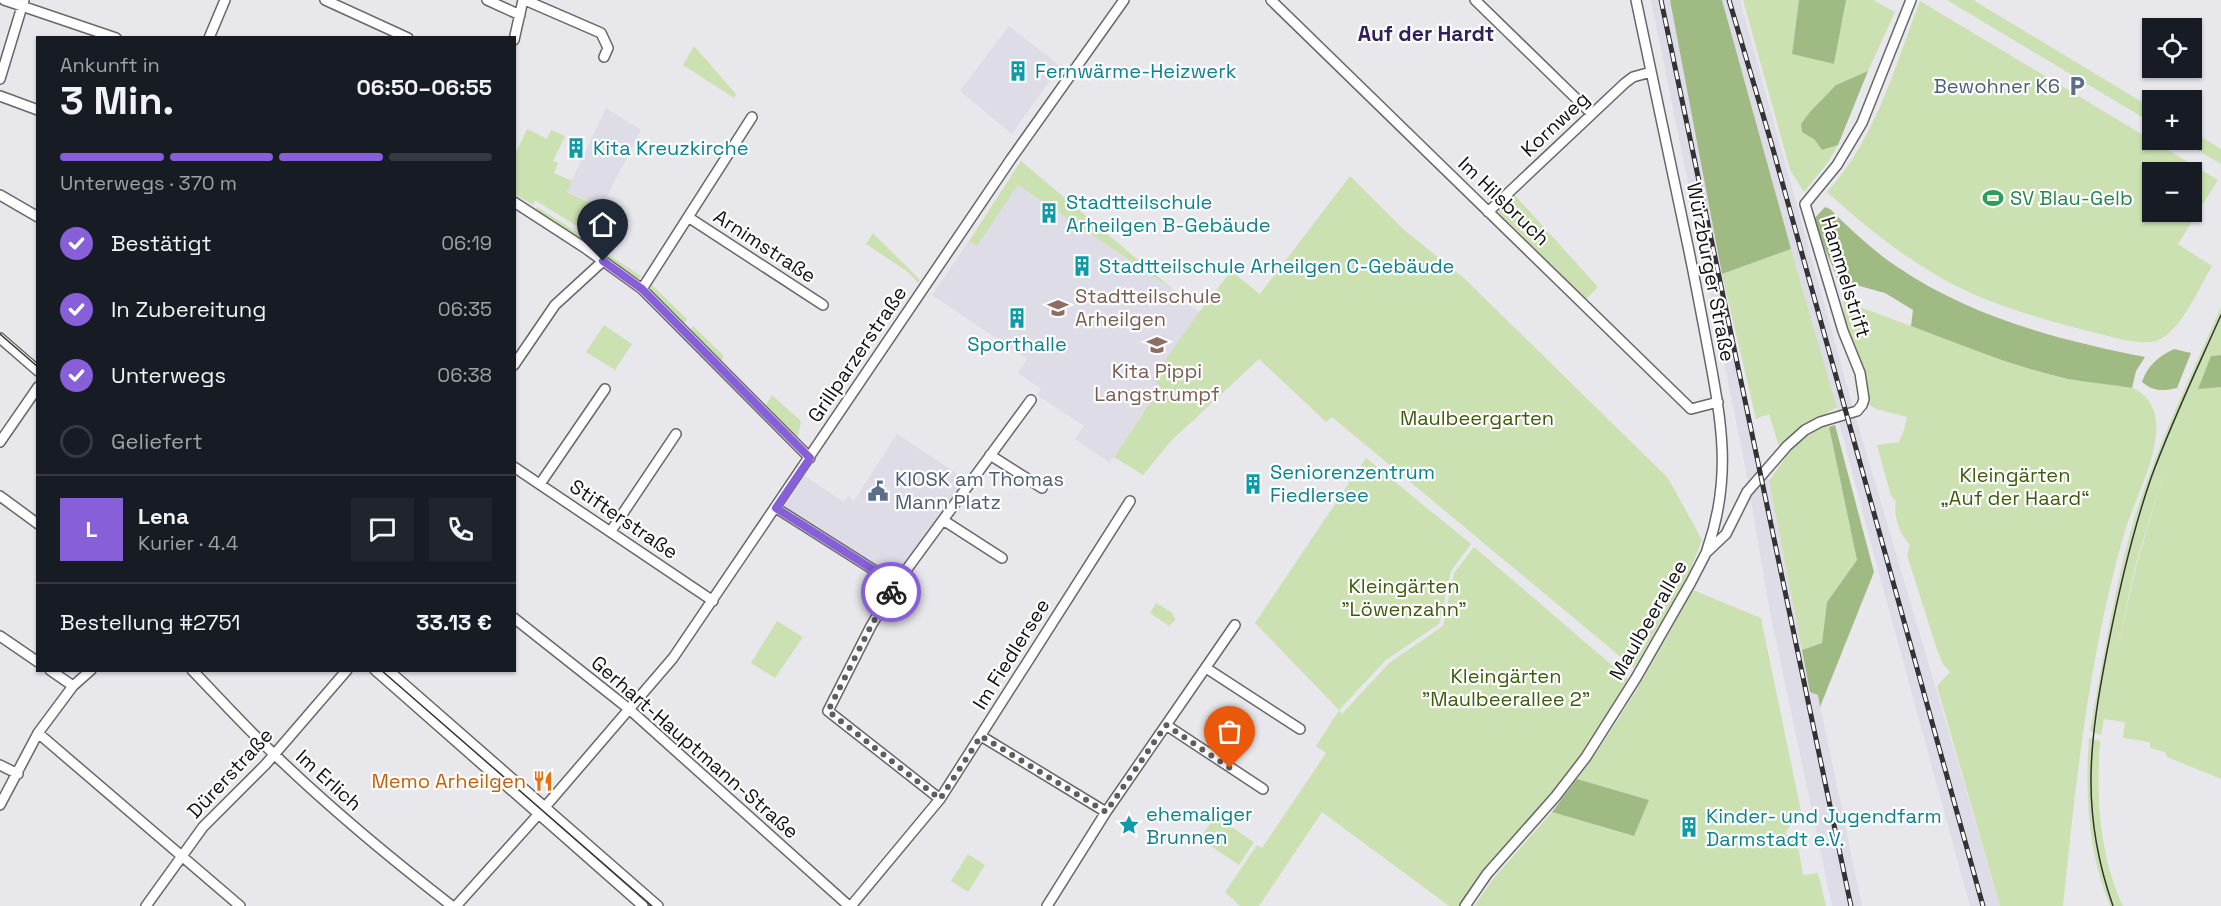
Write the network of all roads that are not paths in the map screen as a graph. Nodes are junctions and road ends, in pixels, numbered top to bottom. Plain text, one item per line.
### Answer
1 (4, 0) edge
2 (225, 0) edge
3 (325, 0) edge
4 (487, 0) edge
5 (524, 0) edge
6 (1124, 0) edge
7 (1271, 0) edge
8 (1475, 0) edge
9 (1636, 0) edge
10 (1911, 0) edge
11 (23, 2) edge
12 (520, 15) junction
13 (111, 36) edge
14 (210, 36) edge
15 (404, 36) edge
16 (515, 36) edge
17 (604, 57) dead end
18 (1651, 72) junction
19 (0, 79) edge
20 (0, 96) edge
21 (36, 109) edge
22 (1592, 114) junction
23 (752, 117) dead end
24 (0, 195) edge
25 (516, 203) edge
26 (1488, 212) junction
27 (36, 216) edge
28 (688, 217) junction
29 (603, 261) junction
30 (642, 289) junction
31 (823, 305) dead end
32 (0, 338) edge
33 (516, 362) edge
34 (36, 367) edge
35 (605, 389) dead end
36 (36, 390) edge
37 (1031, 400) dead end
38 (1718, 402) junction
39 (1860, 408) joint
40 (676, 434) dead end
41 (0, 442) edge
42 (990, 455) junction
43 (810, 458) junction
44 (516, 468) edge
45 (540, 484) junction
46 (1042, 488) dead end
47 (0, 496) edge
48 (1130, 501) dead end
49 (776, 508) junction
50 (943, 520) junction
51 (36, 523) edge
52 (611, 531) junction
53 (1706, 553) junction
54 (1002, 558) dead end
55 (896, 584) junction
56 (713, 601) junction
57 (516, 620) edge
58 (1235, 625) dead end
59 (0, 636) edge
60 (36, 661) edge
61 (1206, 668) junction
62 (53, 672) edge
63 (89, 672) edge
64 (194, 672) edge
65 (345, 672) edge
66 (377, 672) edge
67 (390, 672) edge
68 (73, 686) junction
69 (629, 710) junction
70 (1166, 725) junction
71 (1300, 729) dead end
72 (38, 733) junction
73 (981, 736) junction
74 (273, 754) junction
75 (0, 765) edge
76 (18, 774) junction
77 (1246, 778) junction
78 (1240, 787) dead end
79 (1263, 789) dead end
80 (940, 799) junction
81 (0, 805) edge
82 (542, 810) junction
83 (1106, 812) junction
84 (182, 856) junction
85 (146, 906) edge
86 (240, 906) edge
87 (454, 906) edge
88 (643, 906) edge
89 (658, 906) edge
90 (850, 906) edge
91 (1047, 906) edge
92 (1465, 906) edge

1 - 11 street
2 - 14 street
3 - 15 street
4 - 12 street
5 - 12 street
5 - 17 street
6 - 43 street, Grillparzerstraße
7 - 26 street, Im Hilsbruch
8 - 22 street
9 - 18 street, Würzburger Straße
10 - 39 street, Hammelstrift
11 - 13 street
11 - 19 street
12 - 16 street
18 - 22 street, Kornweg
18 - 38 street, Würzburger Straße
20 - 21 street
22 - 26 street, Kornweg
23 - 28 street
24 - 27 street
25 - 29 street
26 - 38 street, Im Hilsbruch
28 - 30 street
28 - 31 street, Arnimstraße
29 - 30 street
29 - 33 street
30 - 43 street
32 - 34 street
35 - 45 street
36 - 41 street
37 - 42 street
38 - 53 street, Würzburger Straße
39 - 53 street, Maulbeerallee
40 - 52 street
42 - 46 street
42 - 50 street
43 - 49 street, Grillparzerstraße
44 - 45 street, Stifterstraße
45 - 52 street, Stifterstraße
47 - 51 street
48 - 73 street, Im Fiedlersee
49 - 55 street
49 - 56 street, Grillparzerstraße
50 - 54 street
50 - 55 street
52 - 56 street, Stifterstraße
53 - 92 street, Maulbeerallee
55 - 80 street
56 - 69 street, Grillparzerstraße
57 - 69 street, Gerhart-Hauptmann-Straße
58 - 61 street
59 - 60 street
61 - 70 street
61 - 71 street
62 - 68 street
63 - 68 street
64 - 74 street, Im Erlich
65 - 74 street, Dürerstraße
66 - 82 street
67 - 82 street
68 - 72 street
69 - 82 street, Grillparzerstraße
69 - 90 street, Gerhart-Hauptmann-Straße
70 - 77 street
70 - 83 street
72 - 76 street
72 - 84 street
73 - 80 street, Im Fiedlersee
73 - 83 street
74 - 84 street, Dürerstraße
74 - 87 street, Im Erlich
75 - 76 street
76 - 81 street
77 - 78 street
77 - 79 street
80 - 90 street, Im Fiedlersee
82 - 87 street, Grillparzerstraße
82 - 88 street
82 - 89 street
83 - 91 street
84 - 85 street, Dürerstraße
84 - 86 street

